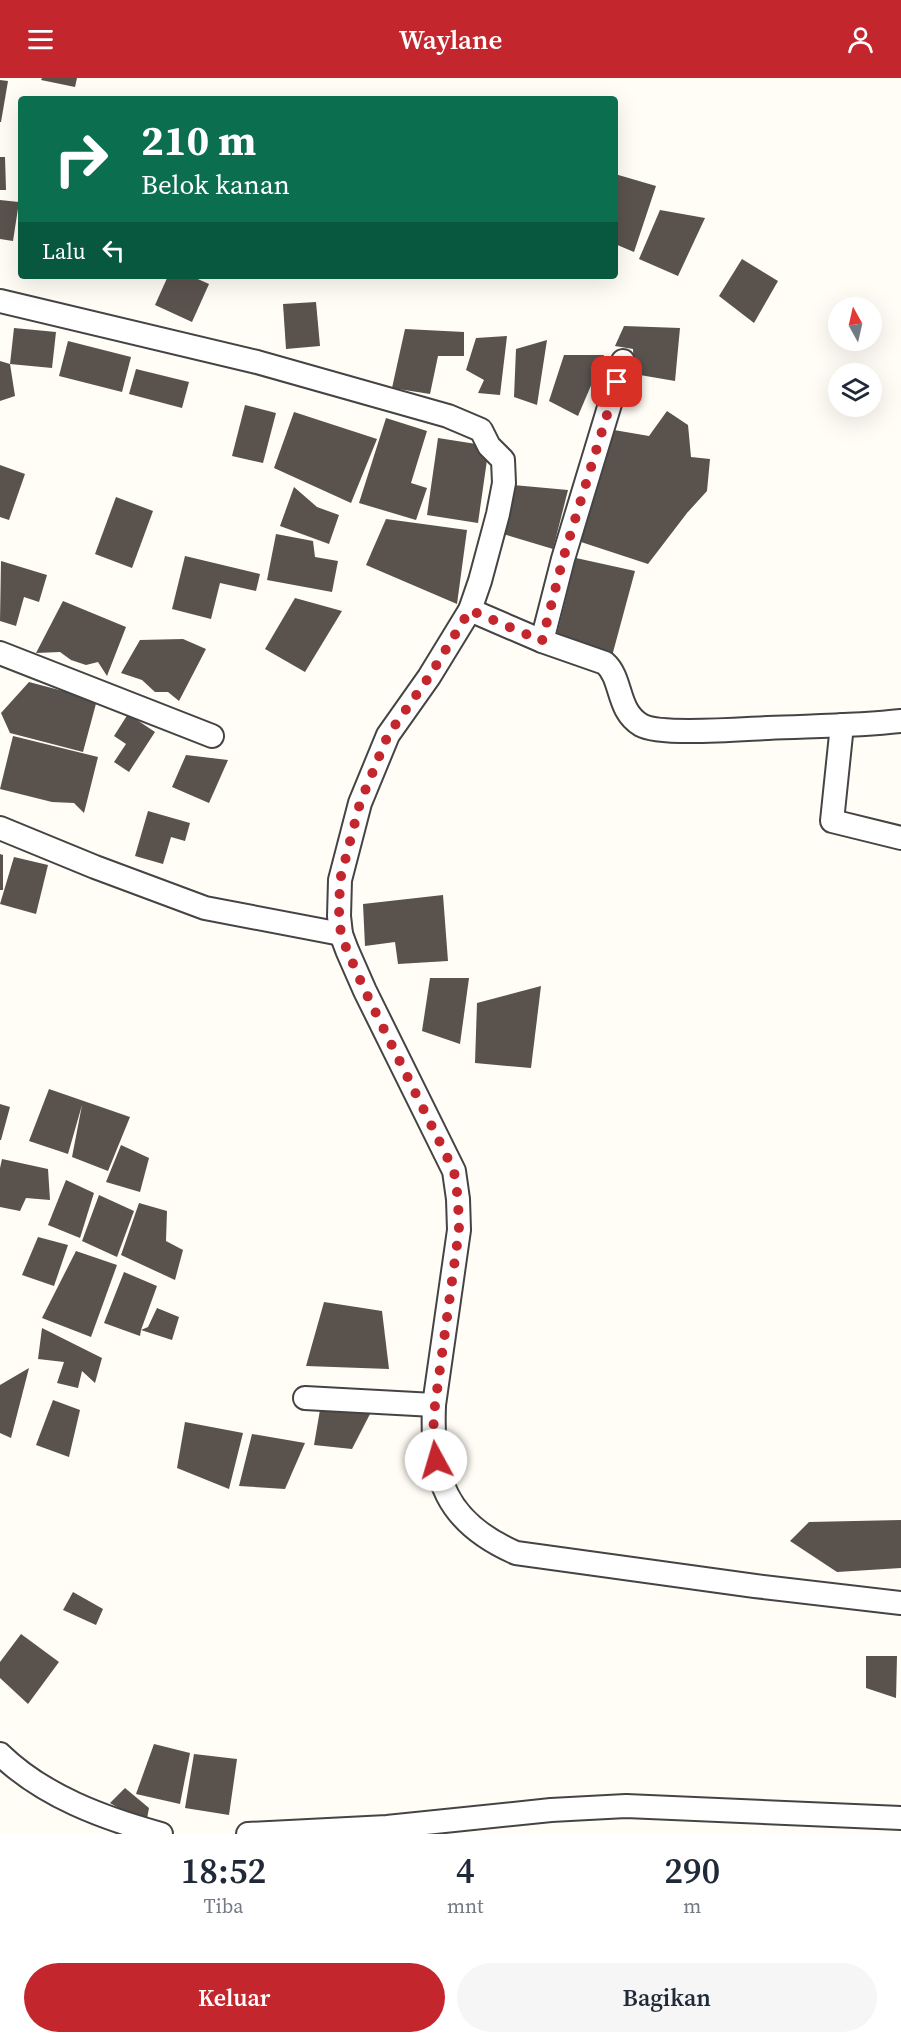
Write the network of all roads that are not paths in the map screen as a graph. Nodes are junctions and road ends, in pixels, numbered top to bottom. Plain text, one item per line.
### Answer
1 (0, 301) edge
2 (623, 361) dead end
3 (470, 610) junction
4 (542, 641) junction
5 (0, 653) edge
6 (901, 721) edge
7 (842, 725) junction
8 (212, 736) dead end
9 (0, 828) edge
10 (901, 838) edge
11 (341, 934) junction
12 (305, 1398) dead end
13 (435, 1405) junction
14 (901, 1603) edge
15 (0, 1754) edge
16 (901, 1818) edge
17 (161, 1834) edge
18 (248, 1834) edge

1 - 3 street
2 - 4 street
3 - 4 street
3 - 11 street
4 - 7 street
5 - 8 street
6 - 7 street
7 - 10 street
9 - 11 street
11 - 13 street
12 - 13 street
13 - 14 street
15 - 17 street
16 - 18 street

